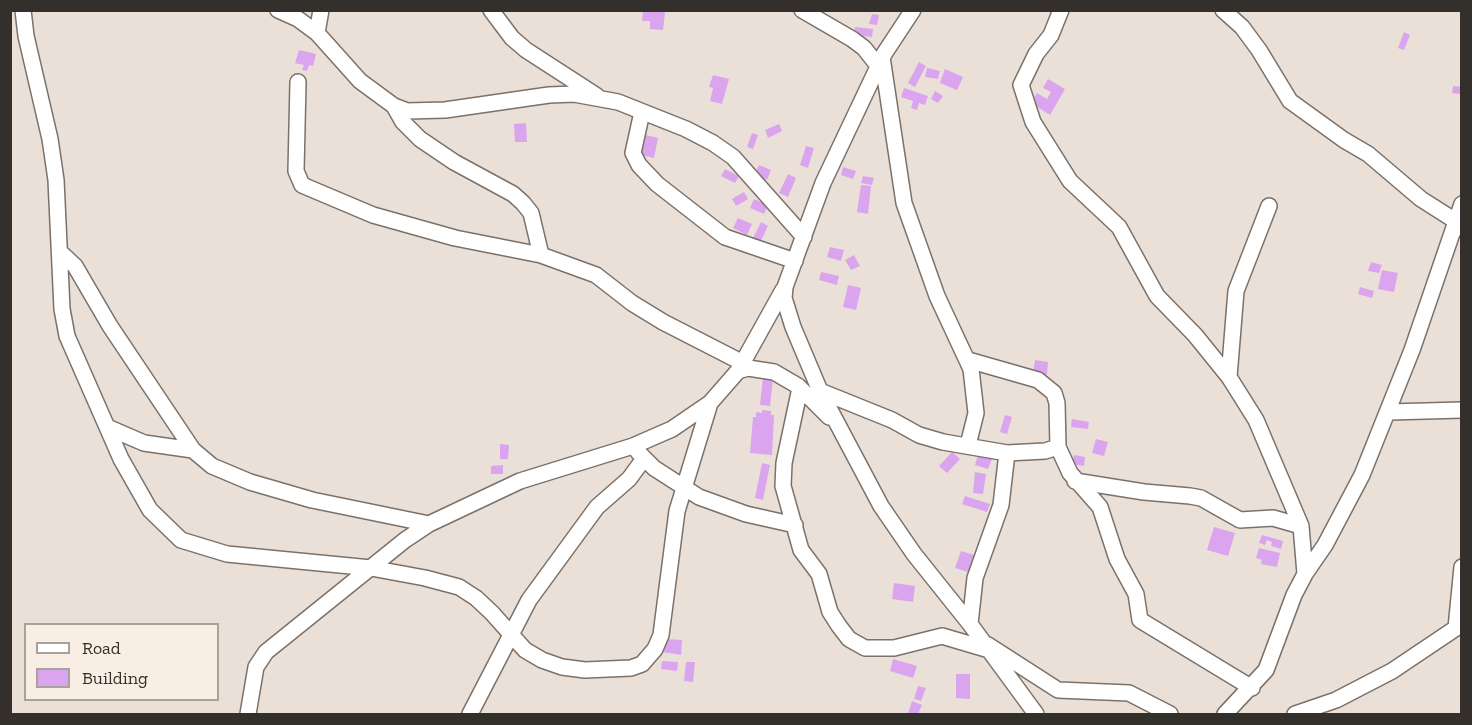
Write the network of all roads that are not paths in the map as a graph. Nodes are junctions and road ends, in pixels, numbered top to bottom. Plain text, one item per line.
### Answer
1 (23, 10) edge
2 (278, 10) edge
3 (321, 10) edge
4 (491, 10) edge
5 (802, 10) edge
6 (913, 10) edge
7 (1061, 10) edge
8 (1223, 10) edge
9 (317, 33) junction
10 (881, 62) junction
11 (298, 82) dead end
12 (599, 97) junction
13 (394, 106) junction
14 (642, 112) junction
15 (1461, 204) edge
16 (1269, 206) dead end
17 (1458, 224) edge
18 (804, 237) junction
19 (60, 252) junction
20 (541, 255) junction
21 (795, 261) junction
22 (785, 287) junction
23 (968, 360) junction
24 (740, 367) junction
25 (1229, 377) junction
26 (800, 388) junction
27 (820, 391) junction
28 (710, 403) junction
29 (1461, 410) edge
30 (1389, 412) junction
31 (107, 427) junction
32 (840, 427) junction
33 (968, 445) junction
34 (633, 446) junction
35 (1058, 447) junction
36 (193, 450) junction
37 (1007, 453) junction
38 (643, 460) junction
39 (1075, 481) junction
40 (683, 487) junction
41 (429, 524) junction
42 (795, 525) junction
43 (1301, 526) junction
44 (1461, 567) edge
45 (371, 568) junction
46 (1305, 574) junction
47 (970, 624) junction
48 (1459, 626) edge
49 (511, 636) junction
50 (983, 644) junction
51 (1252, 688) junction
52 (248, 714) edge
53 (470, 714) edge
54 (1036, 714) edge
55 (1170, 714) edge
56 (1225, 714) edge
57 (1295, 714) edge

1 - 19 street
2 - 9 street
3 - 9 street
4 - 12 street
5 - 10 street
6 - 10 street
7 - 25 street
8 - 17 street
9 - 13 street
10 - 18 street
10 - 23 street
11 - 20 street
12 - 13 street
12 - 14 street
13 - 20 street
14 - 18 street
14 - 21 street
15 - 17 street
16 - 25 street
17 - 30 street
18 - 21 street
19 - 31 street
19 - 36 street
20 - 24 street
21 - 22 street
22 - 24 street
22 - 27 street
23 - 33 street
23 - 35 street
24 - 26 street
24 - 28 street
25 - 43 street
26 - 32 street
26 - 42 street
27 - 32 street
27 - 33 street
28 - 34 street
28 - 40 street
29 - 30 street
30 - 46 street
31 - 36 street
31 - 45 street
32 - 47 street
33 - 37 street
34 - 38 street
34 - 41 street
35 - 37 street
35 - 39 street
36 - 41 street
37 - 47 street
38 - 40 street
38 - 49 street
39 - 43 street
39 - 51 street
40 - 42 street
40 - 49 street
41 - 45 street
42 - 50 street
43 - 46 street
44 - 48 street
45 - 49 street
45 - 52 street
46 - 51 street
47 - 50 street
48 - 57 street
49 - 53 street
50 - 54 street
50 - 55 street
51 - 56 street

